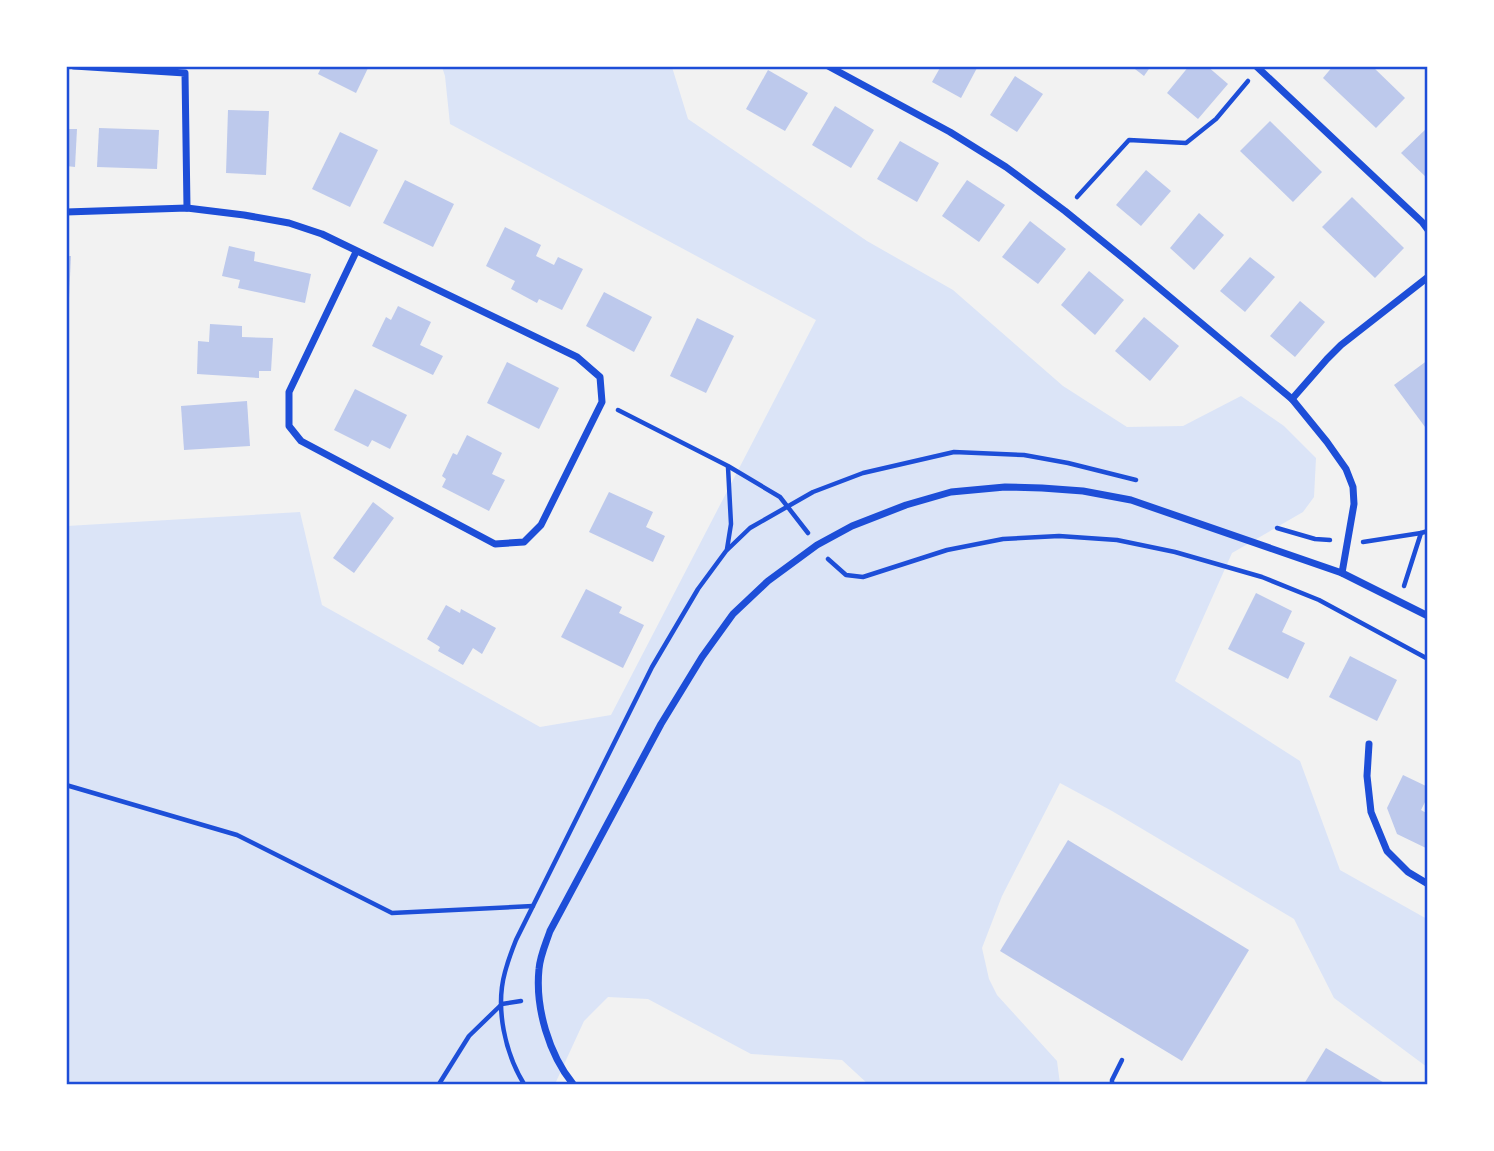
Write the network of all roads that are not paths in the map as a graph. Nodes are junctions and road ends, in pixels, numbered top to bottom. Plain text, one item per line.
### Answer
1 (74, 66) edge
2 (828, 66) edge
3 (1258, 68) edge
4 (187, 208) junction
5 (66, 212) edge
6 (1427, 230) edge
7 (356, 252) junction
8 (1427, 277) edge
9 (1292, 399) junction
10 (1342, 573) junction
11 (1427, 616) edge
12 (1369, 744) dead end
13 (1427, 884) edge
14 (573, 1084) edge

1 - 4 street
2 - 9 street
3 - 6 street
4 - 5 street
4 - 7 street
7 - 7 street
8 - 9 street
9 - 10 street
10 - 11 street
10 - 14 street
12 - 13 street

